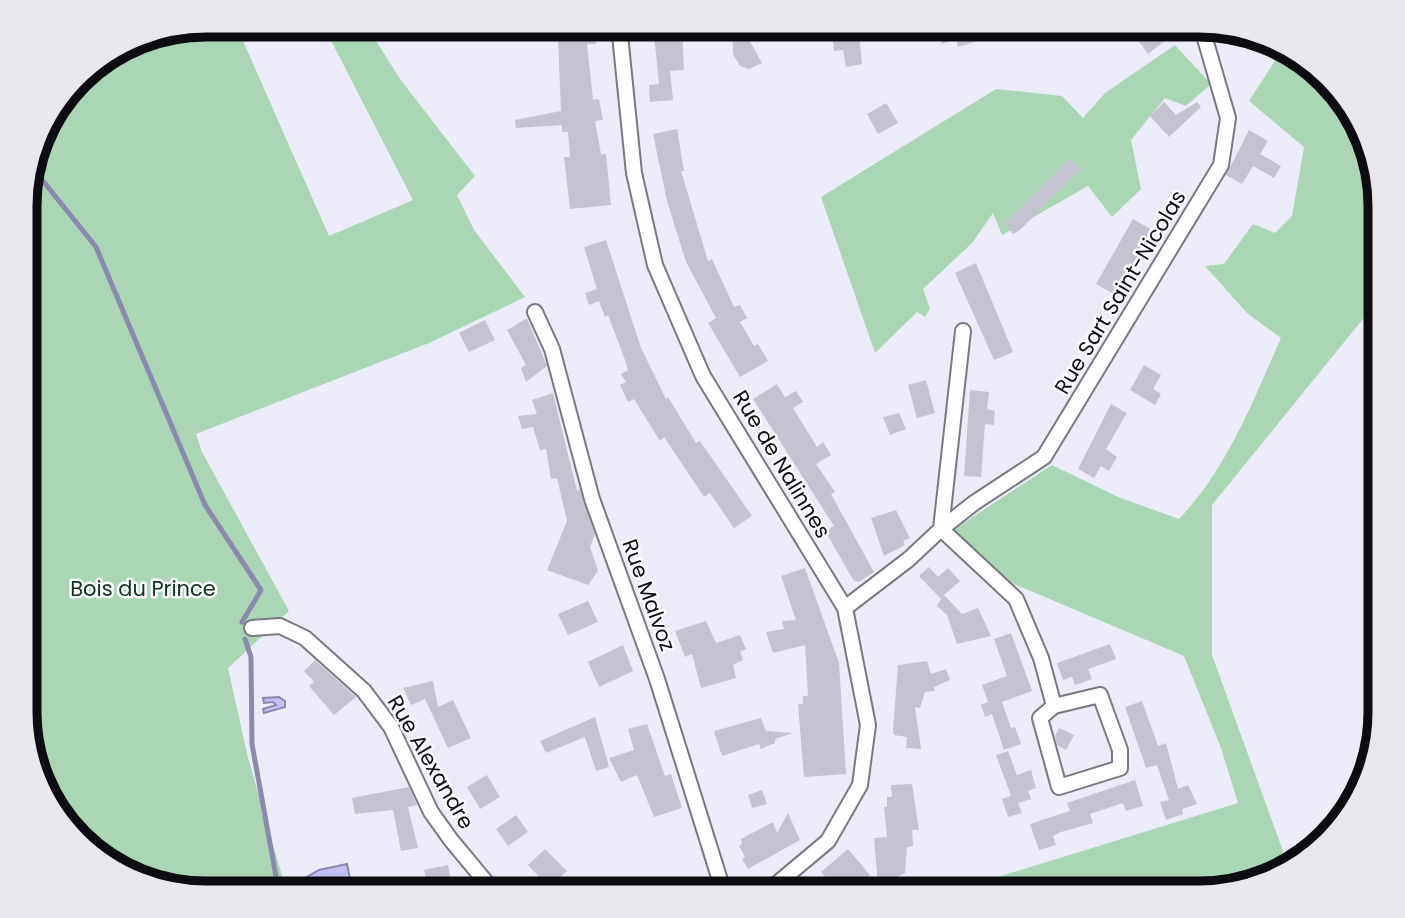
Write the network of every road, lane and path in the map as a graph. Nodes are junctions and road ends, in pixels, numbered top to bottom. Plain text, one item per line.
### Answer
1 (620, 37) edge
2 (1205, 37) edge
3 (535, 312) dead end
4 (963, 331) dead end
5 (941, 529) junction
6 (845, 608) junction
7 (252, 628) dead end
8 (1054, 706) junction
9 (485, 881) edge
10 (720, 881) edge
11 (780, 881) edge

1 - 6 street, Rue de Nalinnes
2 - 5 street, Rue Sart Saint-Nicolas
3 - 10 street, Rue Malvoz
4 - 5 street
5 - 6 street, Rue Sart Saint-Nicolas
5 - 8 street
6 - 11 street, Rue de Nalinnes
7 - 9 street, Rue Alexandre
8 - 8 street

